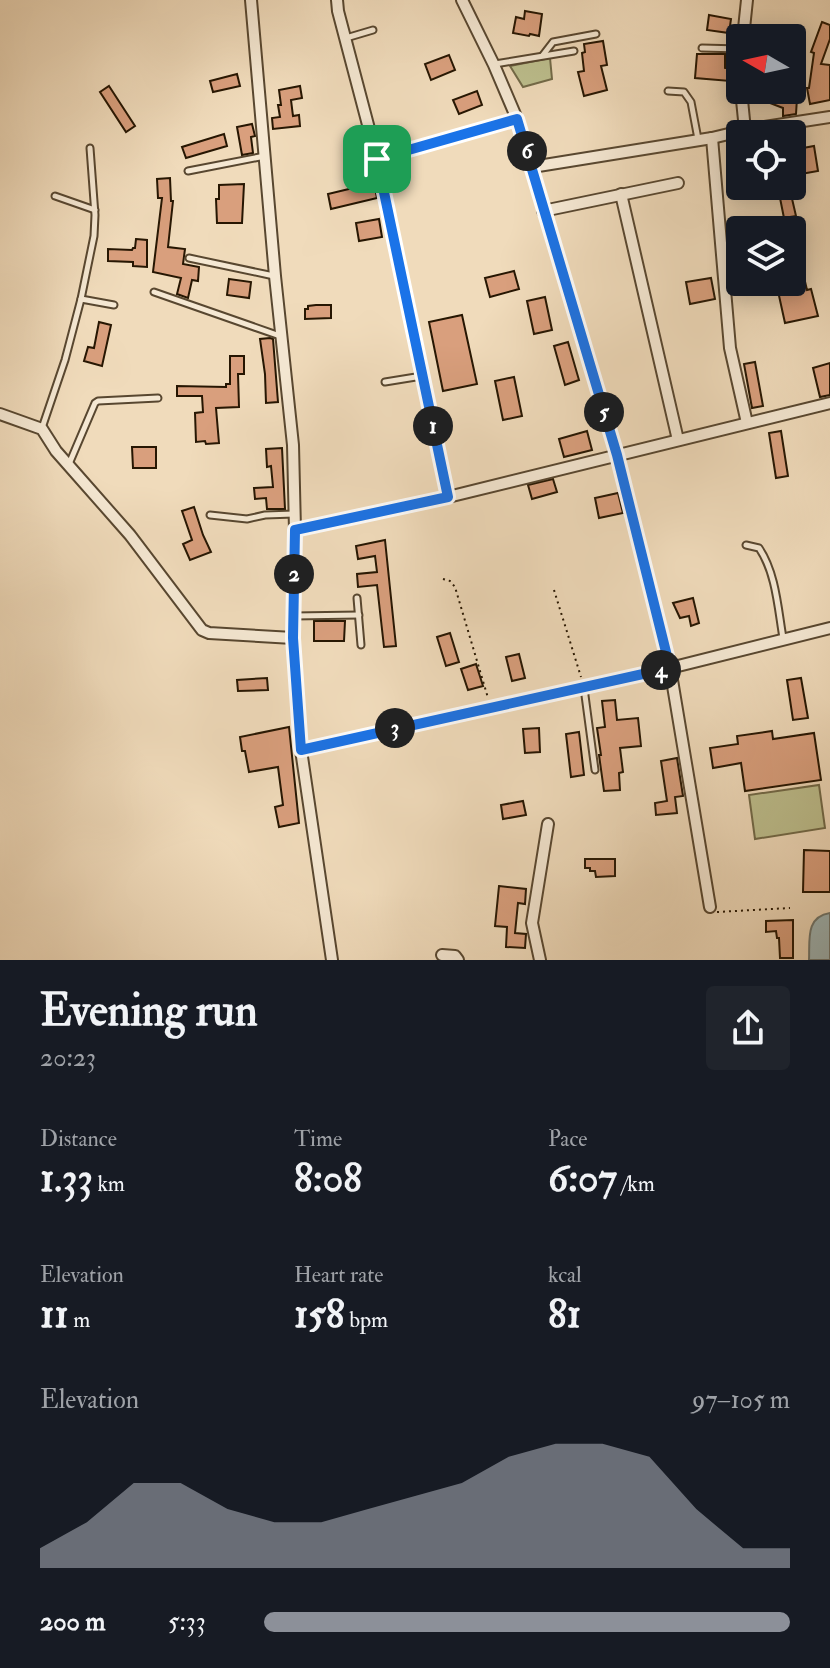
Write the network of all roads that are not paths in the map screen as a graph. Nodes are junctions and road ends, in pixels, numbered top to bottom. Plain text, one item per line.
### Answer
1 (251, 0) edge
2 (337, 0) edge
3 (462, 0) edge
4 (747, 0) edge
5 (744, 24) edge
6 (373, 30) dead end
7 (596, 34) dead end
8 (345, 38) junction
9 (702, 48) dead end
10 (726, 49) edge
11 (574, 51) dead end
12 (542, 56) junction
13 (494, 65) junction
14 (668, 91) dead end
15 (830, 117) edge
16 (517, 119) junction
17 (806, 121) edge
18 (726, 135) edge
19 (712, 138) junction
20 (698, 140) junction
21 (90, 148) dead end
22 (265, 156) junction
23 (377, 159) junction
24 (532, 167) junction
25 (188, 171) dead end
26 (678, 183) dead end
27 (621, 194) junction
28 (55, 196) dead end
29 (95, 210) junction
30 (543, 211) junction
31 (189, 258) dead end
32 (275, 276) junction
33 (154, 292) dead end
34 (81, 299) junction
35 (114, 305) dead end
36 (281, 336) junction
37 (422, 376) junction
38 (385, 382) dead end
39 (158, 398) dead end
40 (830, 403) edge
41 (0, 414) edge
42 (747, 423) junction
43 (42, 429) junction
44 (678, 440) junction
45 (617, 455) junction
46 (69, 464) junction
47 (448, 497) junction
48 (294, 514) junction
49 (210, 515) dead end
50 (295, 530) junction
51 (746, 545) dead end
52 (357, 598) dead end
53 (359, 615) junction
54 (293, 616) junction
55 (830, 628) edge
56 (293, 638) junction
57 (783, 639) junction
58 (361, 645) dead end
59 (670, 668) junction
60 (584, 686) junction
61 (301, 750) junction
62 (595, 770) dead end
63 (548, 824) dead end
64 (710, 907) road end
65 (442, 955) dead end
66 (332, 960) edge
67 (458, 960) edge
68 (540, 960) edge

1 - 22 street
2 - 8 street
3 - 13 street
4 - 5 street
6 - 8 lane
7 - 12 lane
8 - 23 street
9 - 10 lane
11 - 12 lane
12 - 13 lane
13 - 16 street
14 - 20 lane
15 - 17 street
16 - 23 street
16 - 24 street
18 - 19 street
19 - 20 street
19 - 42 street
20 - 24 street
21 - 29 lane
22 - 25 lane
22 - 32 street
23 - 37 street
24 - 30 street
26 - 27 street
27 - 30 street
27 - 44 street
28 - 29 lane
29 - 34 lane
30 - 45 street
31 - 32 lane
32 - 36 street
33 - 36 lane
34 - 35 lane
34 - 43 lane
36 - 48 street
37 - 38 lane
37 - 47 street
39 - 46 lane
40 - 42 street
41 - 43 street
42 - 44 street
43 - 46 street
44 - 45 street
45 - 47 street
45 - 59 street
46 - 56 street
47 - 50 street
48 - 49 lane
48 - 50 street
50 - 54 street
51 - 57 lane
52 - 53 lane
53 - 54 lane
53 - 58 lane
54 - 56 street
55 - 57 street
56 - 61 street
57 - 59 street
59 - 60 street
59 - 64 street
60 - 61 street
60 - 62 lane
61 - 66 street
63 - 68 street
65 - 67 street

